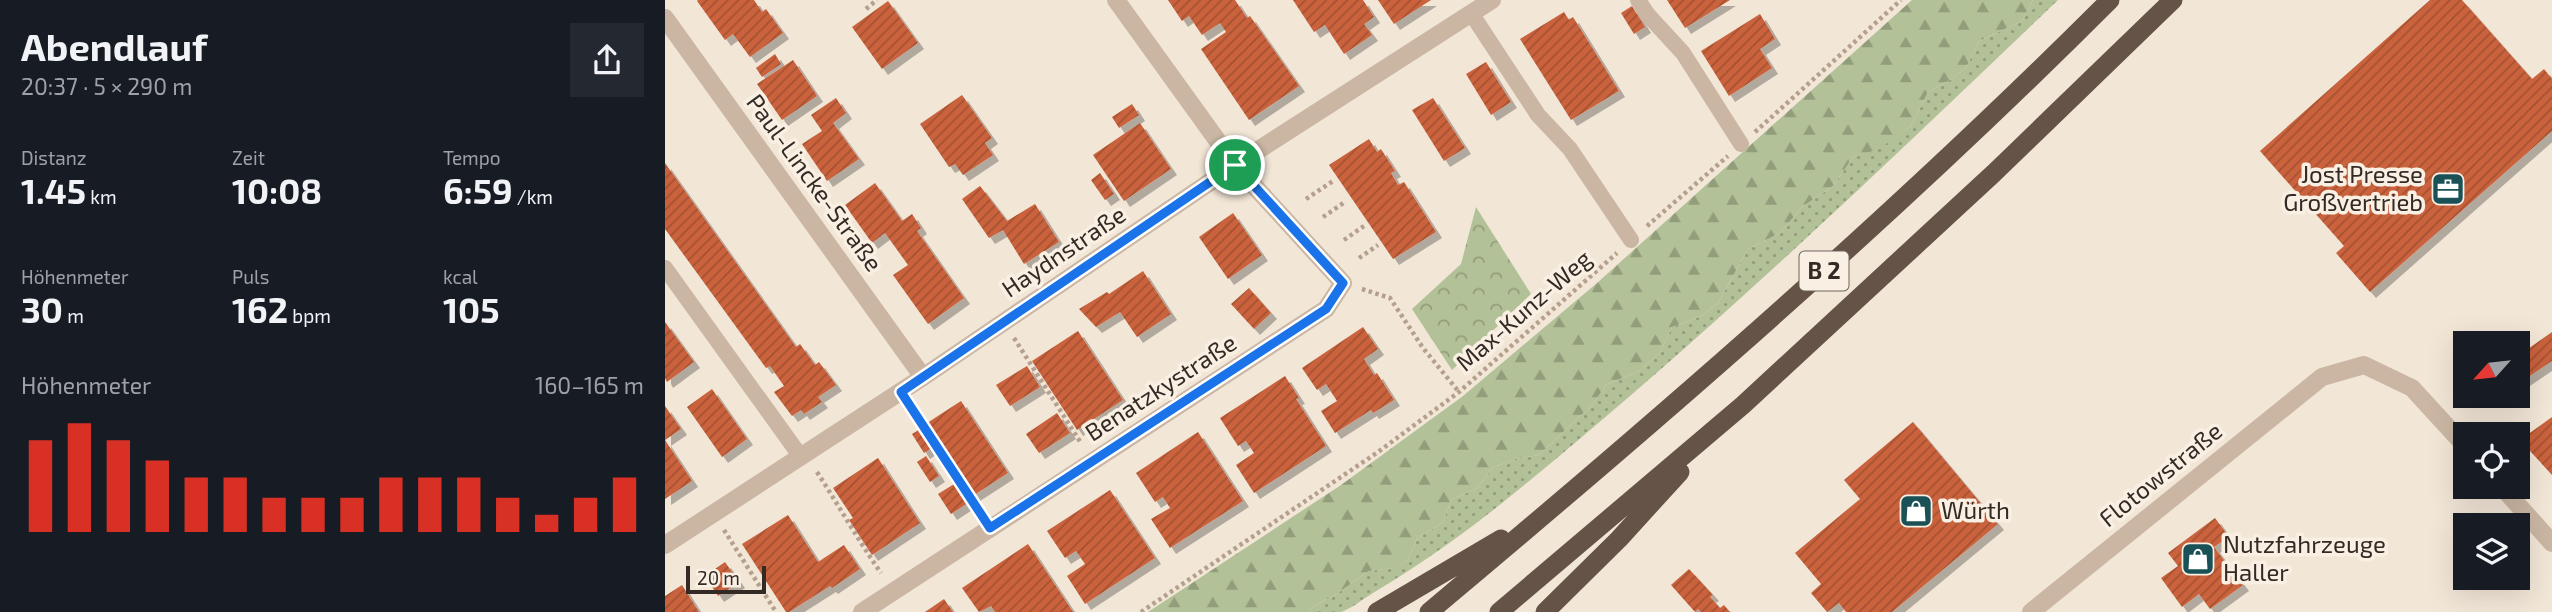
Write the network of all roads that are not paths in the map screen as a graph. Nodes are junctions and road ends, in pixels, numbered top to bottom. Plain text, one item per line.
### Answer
1 (1116, 0) edge
2 (1492, 0) edge
3 (1639, 0) edge
4 (2110, 0) edge
5 (2173, 0) edge
6 (1471, 13) junction
7 (665, 18) edge
8 (1741, 144) road end
9 (1235, 165) junction
10 (1631, 240) road end
11 (665, 268) edge
12 (923, 377) junction
13 (1743, 405) junction
14 (2453, 433) edge
15 (803, 456) junction
16 (2513, 499) edge
17 (1556, 506) junction
18 (2552, 543) edge
19 (665, 545) edge
20 (862, 612) edge
21 (1377, 612) edge
22 (1429, 612) edge
23 (1499, 612) edge
24 (1545, 612) edge
25 (2031, 612) edge

1 - 9 street
2 - 6 street, Haydnstraße
3 - 8 lane
4 - 17 highway, B 2
5 - 13 highway, B 2
6 - 9 street, Haydnstraße
6 - 10 lane
7 - 12 street, Paul-Lincke-Straße
9 - 12 street, Haydnstraße
9 - 20 street, Benatzkystraße
11 - 15 lane
12 - 15 street, Haydnstraße
13 - 23 highway, B 2
13 - 24 highway
14 - 25 street, Flotowstraße
15 - 19 street, Haydnstraße
16 - 18 street
17 - 21 highway
17 - 22 highway, B 2

